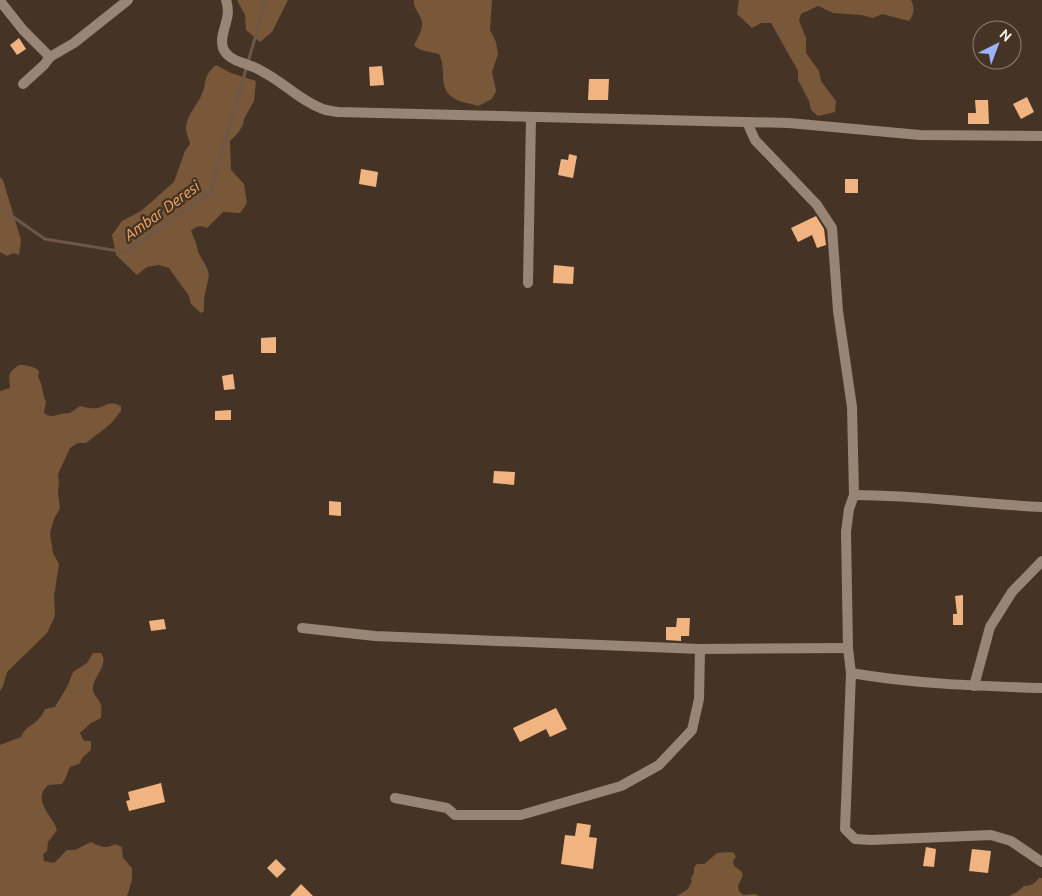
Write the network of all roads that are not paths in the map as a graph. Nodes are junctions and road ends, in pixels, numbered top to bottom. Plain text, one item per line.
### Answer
1 (128, 0) edge
2 (226, 0) edge
3 (0, 1) edge
4 (50, 57) junction
5 (23, 84) dead end
6 (531, 117) junction
7 (747, 122) junction
8 (1042, 136) edge
9 (528, 283) dead end
10 (854, 495) junction
11 (1042, 507) edge
12 (1042, 561) edge
13 (302, 628) dead end
14 (848, 648) junction
15 (700, 649) junction
16 (851, 672) junction
17 (974, 686) junction
18 (1042, 688) edge
19 (395, 798) dead end
20 (1042, 862) edge

1 - 4 street
2 - 6 street
3 - 4 street
4 - 5 street
6 - 7 street
6 - 9 street
7 - 8 street
7 - 10 street
10 - 11 street
10 - 14 street
12 - 17 street
13 - 15 street
14 - 15 street
14 - 16 street
15 - 19 street
16 - 17 street
16 - 20 street
17 - 18 street

